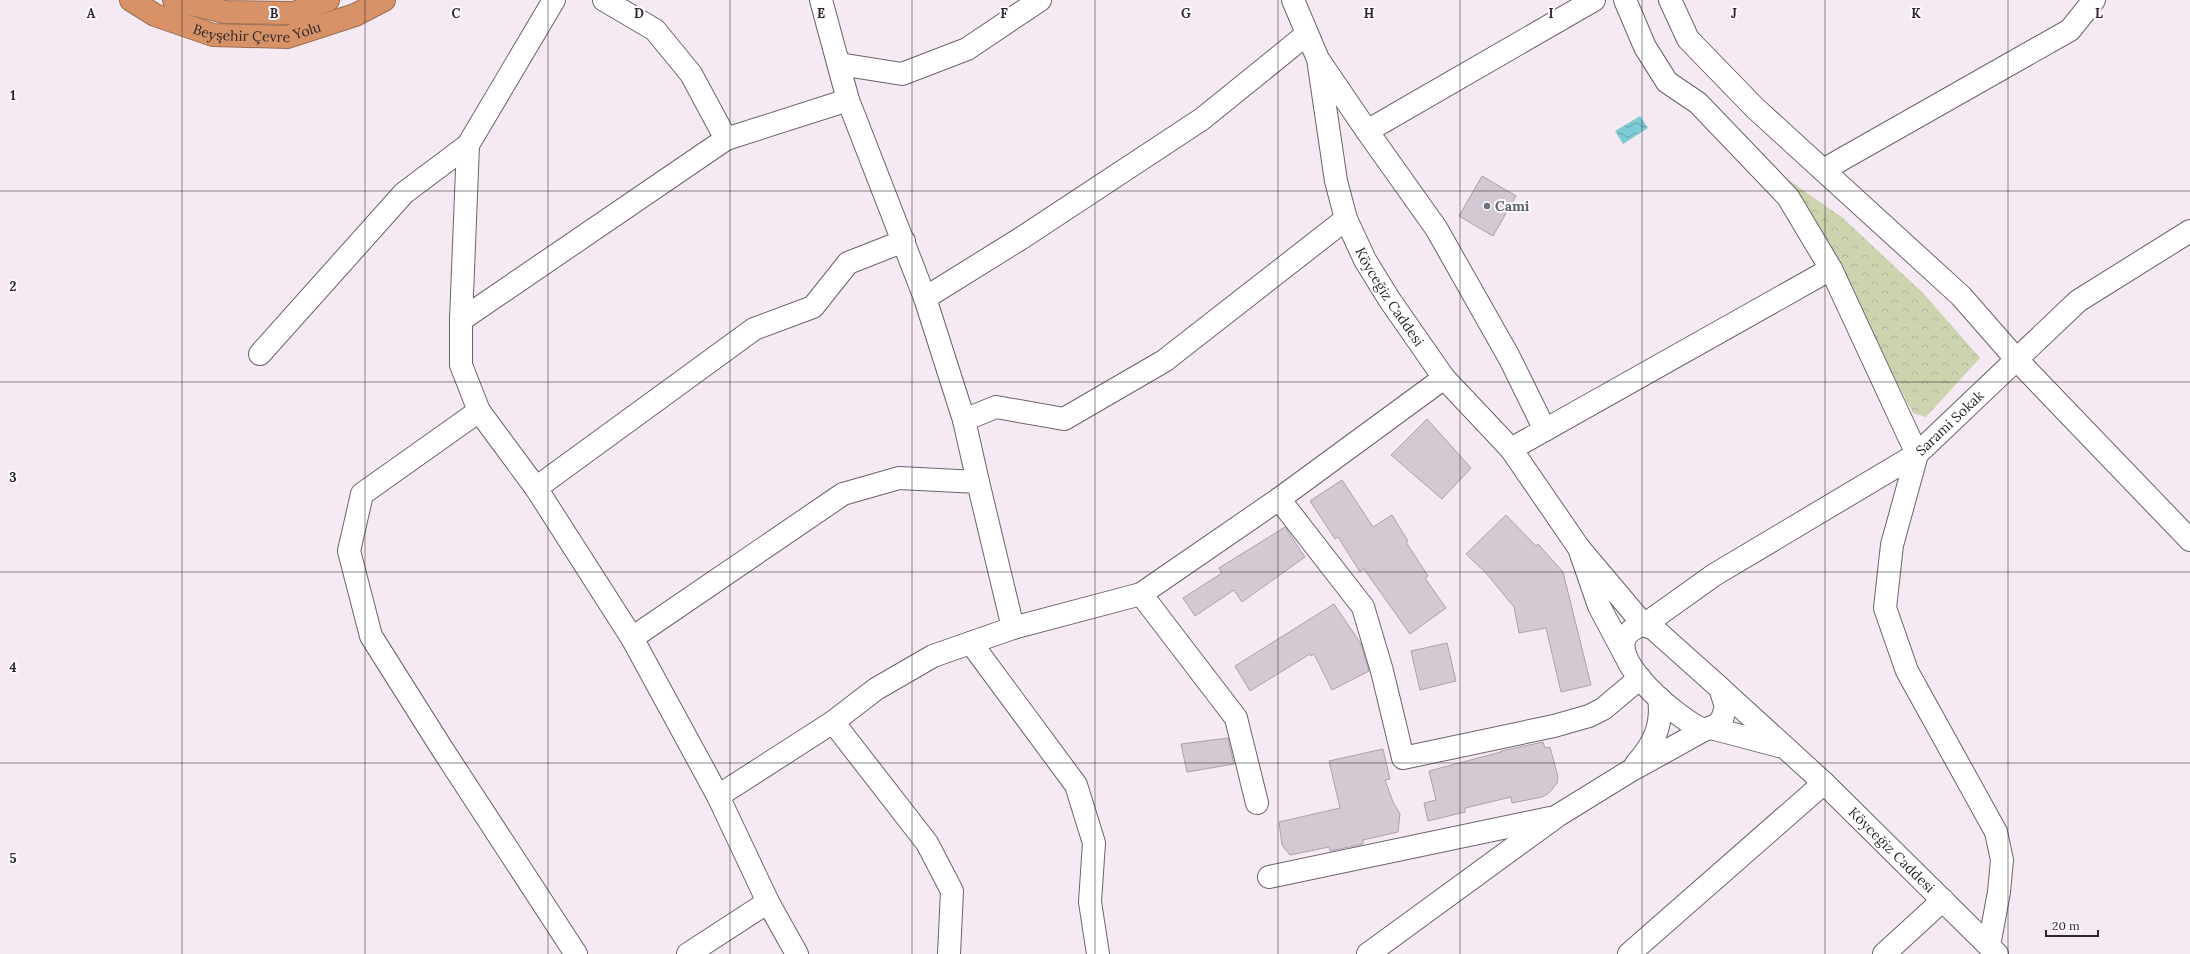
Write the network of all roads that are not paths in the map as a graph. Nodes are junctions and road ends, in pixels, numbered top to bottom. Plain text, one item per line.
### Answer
1 (131, 0) edge
2 (174, 0) edge
3 (328, 0) edge
4 (384, 0) edge
5 (554, 0) edge
6 (604, 0) edge
7 (821, 0) edge
8 (1040, 0) edge
9 (1293, 0) edge
10 (1594, 0) edge
11 (1625, 0) edge
12 (1670, 0) edge
13 (2094, 0) edge
14 (1307, 34) junction
15 (1318, 59) junction
16 (838, 64) junction
17 (848, 100) junction
18 (1367, 131) junction
19 (726, 139) junction
20 (468, 145) junction
21 (1822, 170) junction
22 (1346, 219) junction
23 (2190, 231) edge
24 (904, 241) junction
25 (1830, 269) junction
26 (925, 298) junction
27 (461, 320) junction
28 (260, 354) dead end
29 (2018, 360) junction
30 (1444, 378) junction
31 (478, 411) junction
32 (964, 420) junction
33 (1545, 430) junction
34 (1511, 449) junction
35 (1917, 454) junction
36 (978, 482) junction
37 (536, 488) junction
38 (1279, 499) junction
39 (2185, 527) edge
40 (1579, 548) junction
41 (1691, 589) junction
42 (1141, 594) junction
43 (1644, 625) junction
44 (1013, 628) junction
45 (632, 638) junction
46 (971, 643) junction
47 (1675, 647) junction
48 (1626, 655) junction
49 (1640, 678) junction
50 (1720, 688) junction
51 (1659, 698) junction
52 (833, 722) junction
53 (1707, 729) junction
54 (1784, 748) junction
55 (1630, 771) junction
56 (1824, 783) junction
57 (718, 796) junction
58 (1257, 803) dead end
59 (1557, 816) junction
60 (1269, 877) dead end
61 (1943, 900) junction
62 (768, 902) junction
63 (1993, 950) edge
64 (576, 954) edge
65 (688, 954) edge
66 (797, 954) edge
67 (949, 954) edge
68 (1098, 954) edge
69 (1368, 954) edge
70 (1629, 954) edge
71 (1884, 954) edge

1 - 4 highway, Beyşehir Çevre Yolu
2 - 3 highway, Beyşehir Çevre Yolu
5 - 20 street
6 - 19 street
7 - 16 street
8 - 16 street
9 - 14 street, Köyceğiz Caddesi
10 - 18 street
11 - 25 street
12 - 21 street
13 - 21 street
14 - 15 street, Köyceğiz Caddesi
14 - 26 street
15 - 18 street
15 - 22 street, Köyceğiz Caddesi
16 - 17 street
17 - 19 street
17 - 24 street
18 - 33 street
19 - 27 street
20 - 27 street
20 - 28 street
21 - 29 street
22 - 30 street, Köyceğiz Caddesi
22 - 32 street
23 - 29 street, Sarami Sokak
24 - 26 street
24 - 37 street
25 - 33 street
25 - 35 street
26 - 32 street
27 - 31 street
29 - 35 street, Sarami Sokak
29 - 39 street
30 - 34 street, Köyceğiz Caddesi
30 - 38 street
31 - 37 street
31 - 64 street
32 - 36 street
33 - 34 street
34 - 40 street, Köyceğiz Caddesi
35 - 41 street, Sarami Sokak
35 - 63 street
36 - 44 street
36 - 45 street
37 - 45 street
38 - 42 street
38 - 49 street
40 - 43 street, Köyceğiz Caddesi
40 - 48 street, Köyceğiz Caddesi
41 - 43 street, Sarami Sokak
41 - 47 street
42 - 44 street
42 - 58 street
43 - 47 street, Köyceğiz Caddesi
43 - 48 street, Sarami Sokak
44 - 46 street
45 - 57 street
46 - 52 street
46 - 68 street
47 - 50 street, Köyceğiz Caddesi
48 - 49 street, Köyceğiz Caddesi
49 - 51 street, Köyceğiz Caddesi
50 - 53 street
50 - 54 street, Köyceğiz Caddesi
51 - 53 street, Köyceğiz Caddesi
51 - 55 street
52 - 57 street
52 - 67 street
53 - 54 street, Köyceğiz Caddesi
53 - 55 street
54 - 56 street, Köyceğiz Caddesi
55 - 59 street
56 - 61 street, Köyceğiz Caddesi
56 - 70 street
57 - 62 street
59 - 60 street
59 - 69 street
61 - 63 street, Köyceğiz Caddesi
61 - 71 street
62 - 65 street
62 - 66 street

